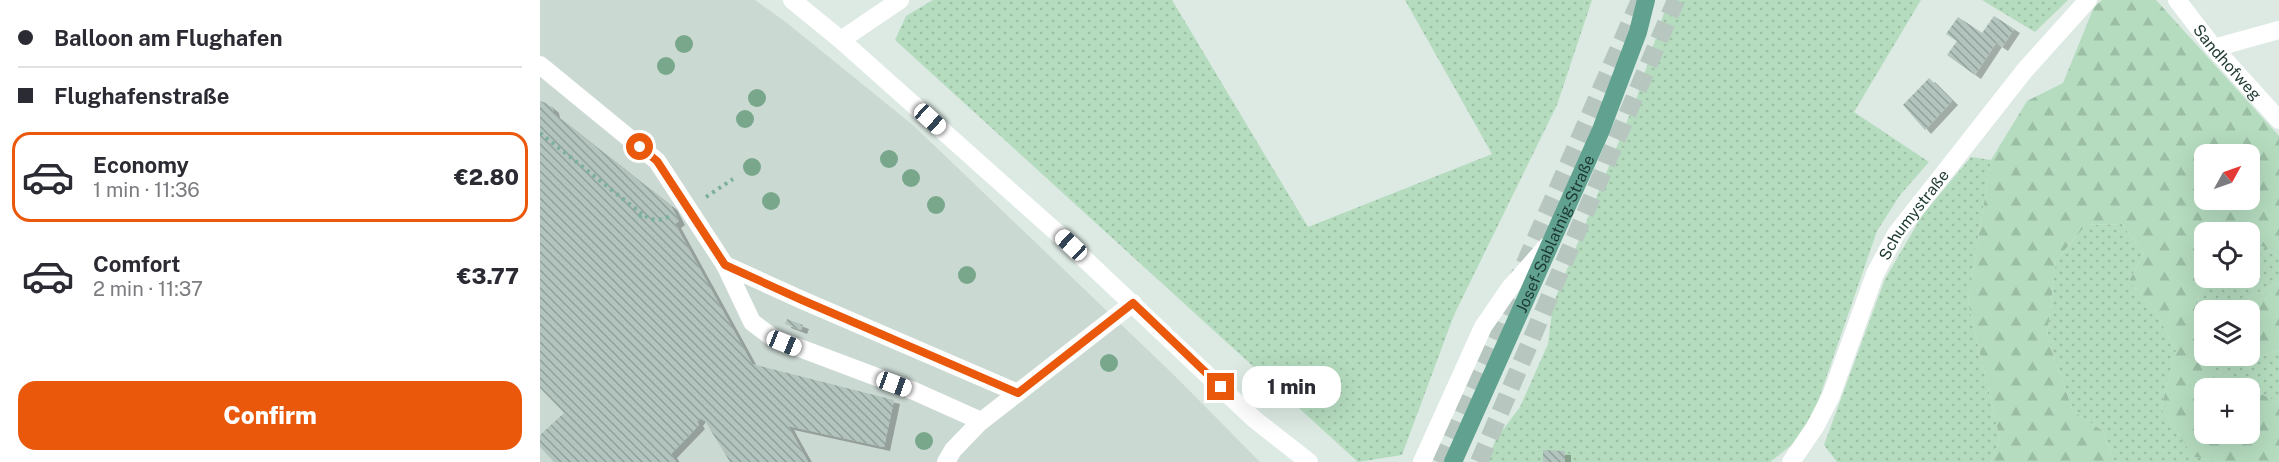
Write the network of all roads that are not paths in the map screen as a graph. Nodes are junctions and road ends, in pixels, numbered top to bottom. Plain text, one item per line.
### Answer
1 (792, 0) edge
2 (900, 0) edge
3 (1646, 0) edge
4 (2088, 0) edge
5 (2177, 0) edge
6 (2279, 30) edge
7 (841, 40) junction
8 (2214, 48) junction
9 (540, 65) edge
10 (2279, 120) edge
11 (1552, 240) junction
12 (725, 265) junction
13 (1133, 303) junction
14 (1018, 393) junction
15 (1254, 419) junction
16 (981, 421) junction
17 (946, 462) edge
18 (1291, 462) edge
19 (1309, 462) edge
20 (1422, 462) edge
21 (1454, 462) edge
22 (1791, 462) edge

1 - 7 street
2 - 7 street
3 - 11 main road, Josef-Sablatnig-Straße
4 - 22 street, Schumystraße
5 - 8 street, Sandhofweg
6 - 8 street
7 - 13 street
8 - 10 street, Sandhofweg
9 - 12 street
11 - 20 street
11 - 21 main road, Josef-Sablatnig-Straße
12 - 14 street
12 - 16 street
13 - 14 street
13 - 15 street
14 - 16 street
15 - 18 street
15 - 19 street
16 - 17 street

